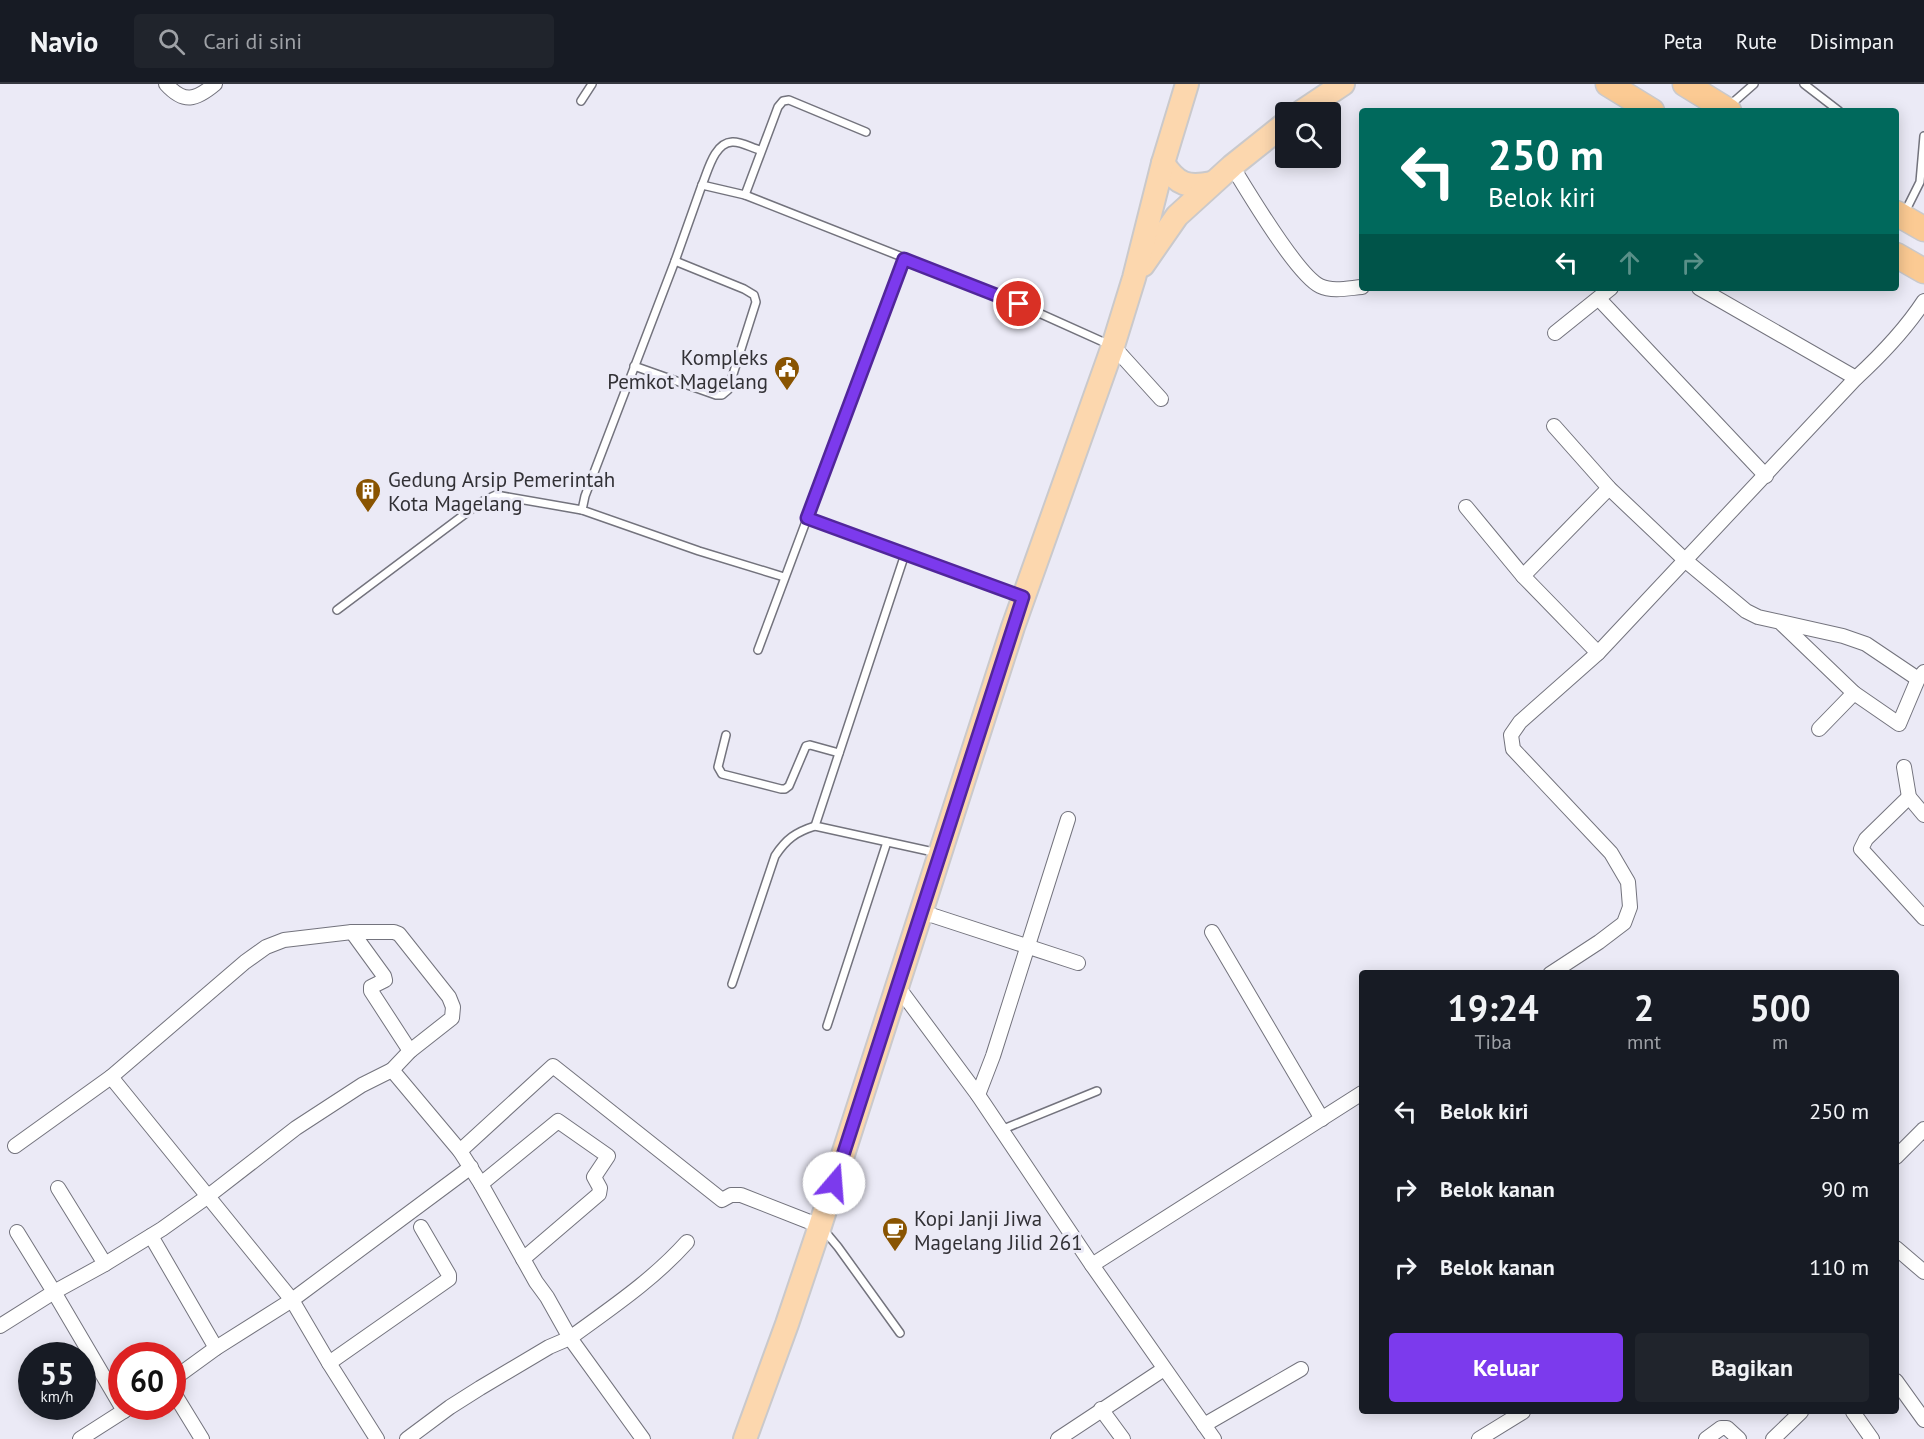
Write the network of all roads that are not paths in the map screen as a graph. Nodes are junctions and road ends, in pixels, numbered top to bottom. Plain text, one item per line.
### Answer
1 (166, 84) edge
2 (215, 84) edge
3 (592, 84) edge
4 (1187, 84) edge
5 (1343, 84) edge
6 (1608, 84) edge
7 (1685, 84) edge
8 (1754, 84) edge
9 (1804, 84) edge
10 (581, 101) dead end
11 (1316, 102) edge
12 (1636, 107) edge
13 (1724, 108) edge
14 (1729, 108) edge
15 (1835, 108) edge
16 (866, 132) dead end
17 (1275, 132) edge
18 (1924, 136) edge
19 (760, 150) junction
20 (1162, 163) junction
21 (1232, 166) junction
22 (1212, 183) junction
23 (702, 185) junction
24 (745, 195) junction
25 (1899, 214) edge
26 (1924, 230) edge
27 (1899, 257) edge
28 (904, 259) junction
29 (675, 261) junction
30 (1924, 271) edge
31 (1134, 278) junction
32 (1359, 287) edge
33 (1608, 291) edge
34 (1704, 291) edge
35 (1599, 299) junction
36 (1924, 301) edge
37 (1555, 333) dead end
38 (1113, 346) junction
39 (634, 366) junction
40 (1856, 378) junction
41 (1161, 399) dead end
42 (1554, 426) dead end
43 (1766, 476) junction
44 (1609, 488) junction
45 (1466, 507) dead end
46 (582, 510) junction
47 (807, 518) junction
48 (906, 554) junction
49 (1686, 561) junction
50 (1524, 576) junction
51 (784, 577) junction
52 (1023, 597) junction
53 (338, 610) dead end
54 (1787, 624) junction
55 (758, 650) dead end
56 (1598, 653) junction
57 (1921, 676) edge
58 (1854, 693) junction
59 (1819, 729) dead end
60 (726, 735) dead end
61 (839, 753) junction
62 (1904, 766) dead end
63 (1909, 797) junction
64 (1924, 814) edge
65 (1068, 819) dead end
66 (815, 826) junction
67 (887, 842) junction
68 (941, 854) junction
69 (922, 912) junction
70 (1924, 918) edge
71 (352, 932) junction
72 (1212, 932) dead end
73 (1029, 947) junction
74 (1077, 963) dead end
75 (1556, 970) edge
76 (732, 984) dead end
77 (898, 987) junction
78 (827, 1026) dead end
79 (410, 1051) junction
80 (392, 1070) junction
81 (111, 1077) junction
82 (1097, 1091) dead end
83 (978, 1095) junction
84 (1359, 1096) edge
85 (1322, 1119) junction
86 (1924, 1129) edge
87 (1000, 1131) junction
88 (15, 1146) dead end
89 (460, 1151) junction
90 (1899, 1155) edge
91 (471, 1167) junction
92 (482, 1184) junction
93 (58, 1188) dead end
94 (207, 1197) junction
95 (820, 1226) junction
96 (421, 1227) dead end
97 (17, 1232) dead end
98 (151, 1236) junction
99 (687, 1242) dead end
100 (1899, 1251) edge
101 (523, 1258) junction
102 (105, 1264) junction
103 (1092, 1265) junction
104 (1924, 1272) edge
105 (54, 1292) junction
106 (292, 1300) junction
107 (0, 1326) edge
108 (900, 1333) dead end
109 (570, 1338) junction
110 (216, 1348) junction
111 (328, 1363) junction
112 (1301, 1368) dead end
113 (1164, 1369) junction
114 (186, 1370) edge
115 (108, 1379) edge
116 (1899, 1385) edge
117 (1101, 1409) junction
118 (186, 1413) edge
119 (1520, 1414) edge
120 (1799, 1414) edge
121 (1854, 1414) edge
122 (110, 1420) edge
123 (1924, 1420) edge
124 (1204, 1425) junction
125 (80, 1439) edge
126 (202, 1439) edge
127 (377, 1439) edge
128 (407, 1439) edge
129 (643, 1439) edge
130 (745, 1439) edge
131 (1058, 1439) edge
132 (1123, 1439) edge
133 (1214, 1439) edge
134 (1479, 1439) edge
135 (1706, 1439) edge
136 (1739, 1439) edge
137 (1773, 1439) edge
138 (1872, 1439) edge

1 - 2 street
3 - 10 lane
4 - 20 main road
5 - 11 main road
6 - 12 highway
7 - 13 highway
8 - 14 lane
9 - 15 lane
16 - 19 lane
17 - 21 main road
18 - 25 lane
19 - 23 lane
19 - 24 lane
20 - 22 main road
20 - 31 main road
21 - 22 main road
21 - 32 street
22 - 31 main road
23 - 24 lane
23 - 29 lane
24 - 28 lane
25 - 26 highway
27 - 30 highway
28 - 38 lane
28 - 47 lane
29 - 39 lane
29 - 39 lane
31 - 38 main road
33 - 35 street
34 - 40 street
35 - 37 street
35 - 43 street
36 - 40 street
38 - 41 street
38 - 52 main road
39 - 46 lane
40 - 43 street
42 - 44 street
43 - 49 street
44 - 49 street
44 - 50 street
45 - 50 street
46 - 51 lane
46 - 53 lane
47 - 48 lane
47 - 51 lane
48 - 52 lane
48 - 61 lane
49 - 54 street
49 - 56 street
50 - 56 street
51 - 55 lane
52 - 68 main road
54 - 57 street
54 - 58 street
56 - 75 street
57 - 58 street
58 - 59 street
60 - 61 lane
61 - 66 lane
62 - 63 street
63 - 64 street
63 - 70 street
65 - 73 street
66 - 67 lane
66 - 76 lane
67 - 68 lane
67 - 78 lane
68 - 69 main road
69 - 73 street
69 - 77 main road
71 - 79 street
71 - 79 street
71 - 81 street
72 - 85 street
73 - 74 street
73 - 83 street
77 - 83 street
77 - 95 main road
79 - 80 street
80 - 89 street
80 - 94 street
81 - 88 street
81 - 94 street
82 - 87 lane
83 - 87 street
84 - 85 street
85 - 103 street
86 - 90 street
87 - 103 street
89 - 91 street
89 - 95 street
91 - 92 street
91 - 106 street
92 - 101 street
92 - 101 street
93 - 102 street
94 - 98 street
94 - 106 street
95 - 108 lane
95 - 130 main road
96 - 111 street
97 - 105 street
98 - 102 street
98 - 110 street
99 - 109 street
100 - 104 street
101 - 109 street
102 - 105 street
103 - 113 street
105 - 107 street
105 - 115 street
106 - 110 street
106 - 111 street
109 - 128 street
109 - 129 street
110 - 114 street
111 - 127 street
112 - 124 street
113 - 117 street
113 - 124 street
116 - 123 street
117 - 131 street
117 - 132 street
118 - 126 street
119 - 134 street
120 - 137 street
121 - 138 street
122 - 125 street
124 - 133 street
135 - 136 street

